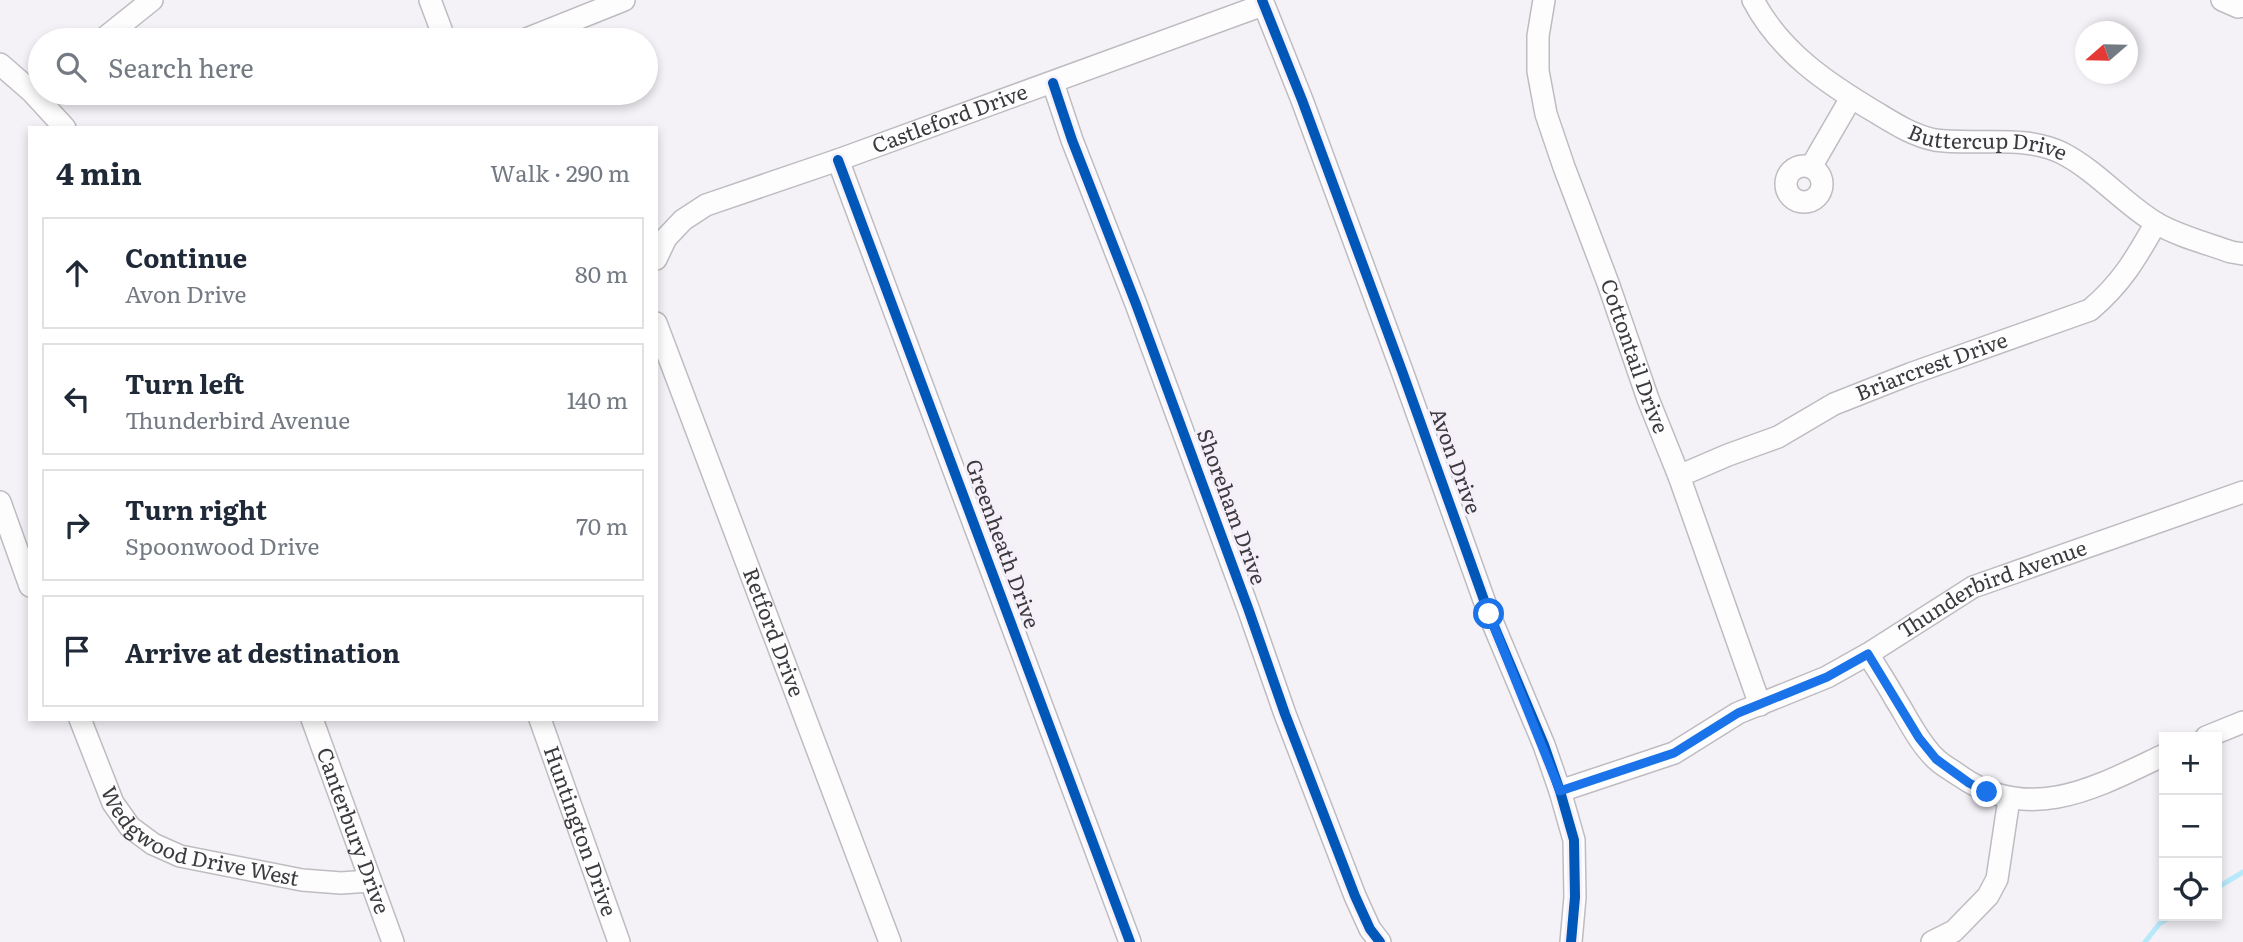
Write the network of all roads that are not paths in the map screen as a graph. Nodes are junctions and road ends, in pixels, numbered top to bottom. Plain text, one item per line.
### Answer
1 (152, 0) edge
2 (430, 0) edge
3 (624, 0) edge
4 (1544, 0) edge
5 (1753, 0) edge
6 (2222, 0) edge
7 (1263, 3) edge
8 (2243, 6) edge
9 (117, 28) edge
10 (440, 28) edge
11 (554, 28) edge
12 (0, 64) edge
13 (28, 82) edge
14 (1053, 83) junction
15 (1850, 98) junction
16 (49, 105) edge
17 (64, 126) edge
18 (838, 160) junction
19 (1811, 167) dead end
20 (2156, 223) junction
21 (658, 254) edge
22 (2243, 254) edge
23 (658, 328) edge
24 (1679, 476) junction
25 (2243, 492) edge
26 (0, 502) edge
27 (28, 580) edge
28 (1868, 654) junction
29 (1760, 705) junction
30 (81, 721) edge
31 (313, 721) edge
32 (541, 721) edge
33 (2243, 722) edge
34 (2218, 732) edge
35 (2159, 757) edge
36 (1560, 791) junction
37 (2009, 799) junction
38 (370, 881) junction
39 (393, 942) edge
40 (620, 942) edge
41 (890, 942) edge
42 (1130, 942) edge
43 (1380, 942) edge
44 (1571, 942) edge
45 (1932, 942) edge

1 - 9 street
2 - 10 street
3 - 11 street
4 - 24 street, Cottontail Drive
5 - 15 street, Buttercup Drive
6 - 8 street
7 - 14 street, Castleford Drive
7 - 36 street, Avon Drive
12 - 13 street
14 - 18 street, Castleford Drive
14 - 43 street, Shoreham Drive
15 - 19 street
15 - 20 street, Buttercup Drive
16 - 17 street
18 - 21 street, Castleford Drive
18 - 42 street, Greenheath Drive
20 - 22 street, Buttercup Drive
20 - 24 street, Briarcrest Drive
23 - 41 street, Retford Drive
24 - 29 street, Cottontail Drive
25 - 28 street, Thunderbird Avenue
26 - 27 street
28 - 29 street, Thunderbird Avenue
28 - 37 street
29 - 36 street, Thunderbird Avenue
30 - 38 street, Wedgwood Drive West
31 - 38 street, Canterbury Drive
32 - 40 street, Huntington Drive
33 - 34 street
35 - 37 street
36 - 44 street, Avon Drive
37 - 45 street
38 - 39 street, Canterbury Drive

